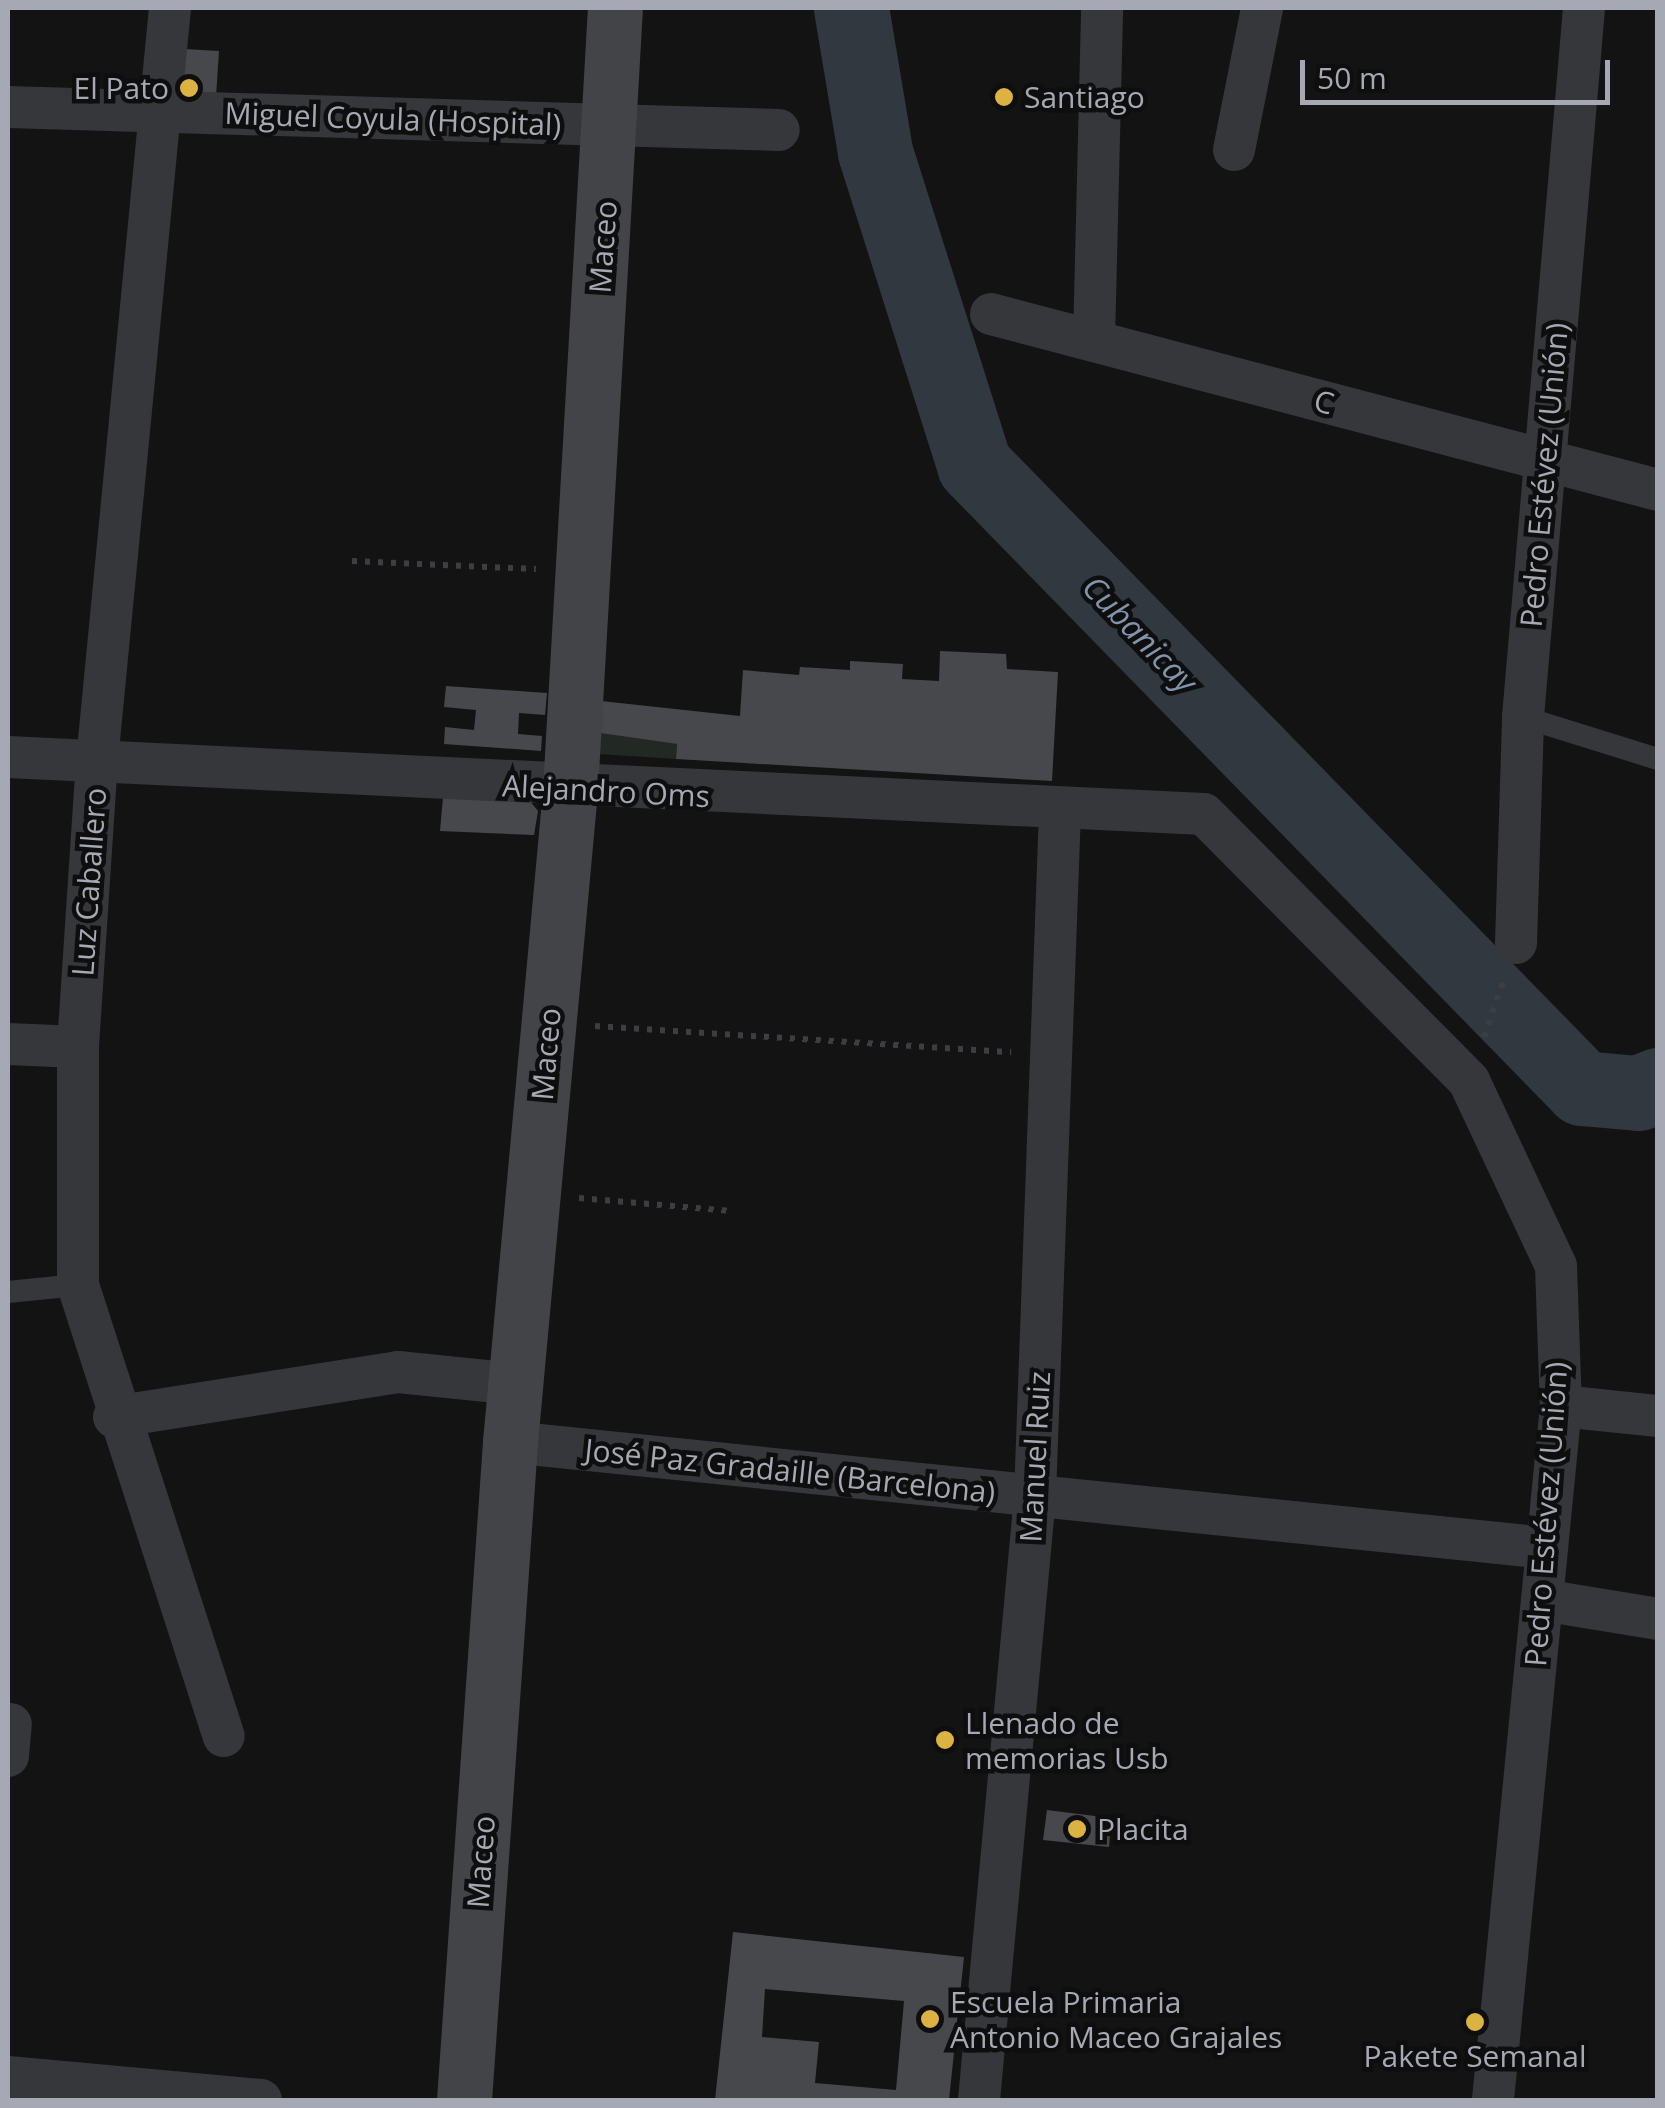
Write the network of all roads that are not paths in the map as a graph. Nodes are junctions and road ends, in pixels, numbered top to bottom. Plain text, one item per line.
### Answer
1 (170, 8) edge
2 (615, 8) edge
3 (1102, 8) edge
4 (1262, 8) edge
5 (1584, 8) edge
6 (8, 107) edge
7 (164, 111) junction
8 (610, 126) junction
9 (778, 130) dead end
10 (1234, 150) dead end
11 (990, 314) dead end
12 (1094, 341) junction
13 (1546, 460) junction
14 (1658, 490) edge
15 (1523, 717) junction
16 (8, 757) edge
17 (97, 760) junction
18 (1658, 760) edge
19 (570, 790) junction
20 (1060, 812) junction
21 (1204, 814) joint
22 (1516, 943) road end
23 (8, 1044) edge
24 (78, 1047) junction
25 (78, 1285) junction
26 (8, 1292) edge
27 (516, 1384) junction
28 (1561, 1406) junction
29 (1658, 1416) edge
30 (114, 1417) junction
31 (510, 1442) junction
32 (1035, 1496) junction
33 (1547, 1548) junction
34 (1542, 1600) junction
35 (1658, 1619) edge
36 (224, 1736) dead end
37 (8, 2077) edge
38 (261, 2100) edge
39 (464, 2100) edge
40 (979, 2100) edge
41 (1493, 2100) edge

1 - 7 street, Luz Caballero
2 - 8 main road, Maceo
3 - 12 street
4 - 10 street
5 - 13 street, Pedro Estévez (Unión)
6 - 7 street, Miguel Coyula (Hospital)
7 - 8 street, Miguel Coyula (Hospital)
7 - 17 street, Luz Caballero
8 - 9 street, Miguel Coyula (Hospital)
8 - 19 main road, Maceo
11 - 12 street, C
12 - 13 street, C
13 - 14 street, C
13 - 15 street, Pedro Estévez (Unión)
15 - 18 lane
15 - 22 street, Pedro Estévez (Unión)
16 - 17 street, Alejandro Oms
17 - 19 street, Alejandro Oms
17 - 24 street, Luz Caballero
19 - 20 street, Alejandro Oms
19 - 27 main road, Maceo
20 - 21 street, Alejandro Oms
20 - 32 street, Manuel Ruiz
21 - 28 street, Pedro Estévez (Unión)
23 - 24 street
24 - 25 street, Luz Caballero
25 - 26 lane
25 - 30 street, Luz Caballero
27 - 30 street
27 - 31 main road, Maceo
28 - 29 street
28 - 33 street, Pedro Estévez (Unión)
30 - 36 street, Luz Caballero
31 - 32 street, José Paz Gradaille (Barcelona)
31 - 39 main road, Maceo
32 - 33 street, José Paz Gradaille (Barcelona)
32 - 40 street, Manuel Ruiz
33 - 34 street, Pedro Estévez (Unión)
34 - 35 street
34 - 41 street, Pedro Estévez (Unión)
37 - 38 street

